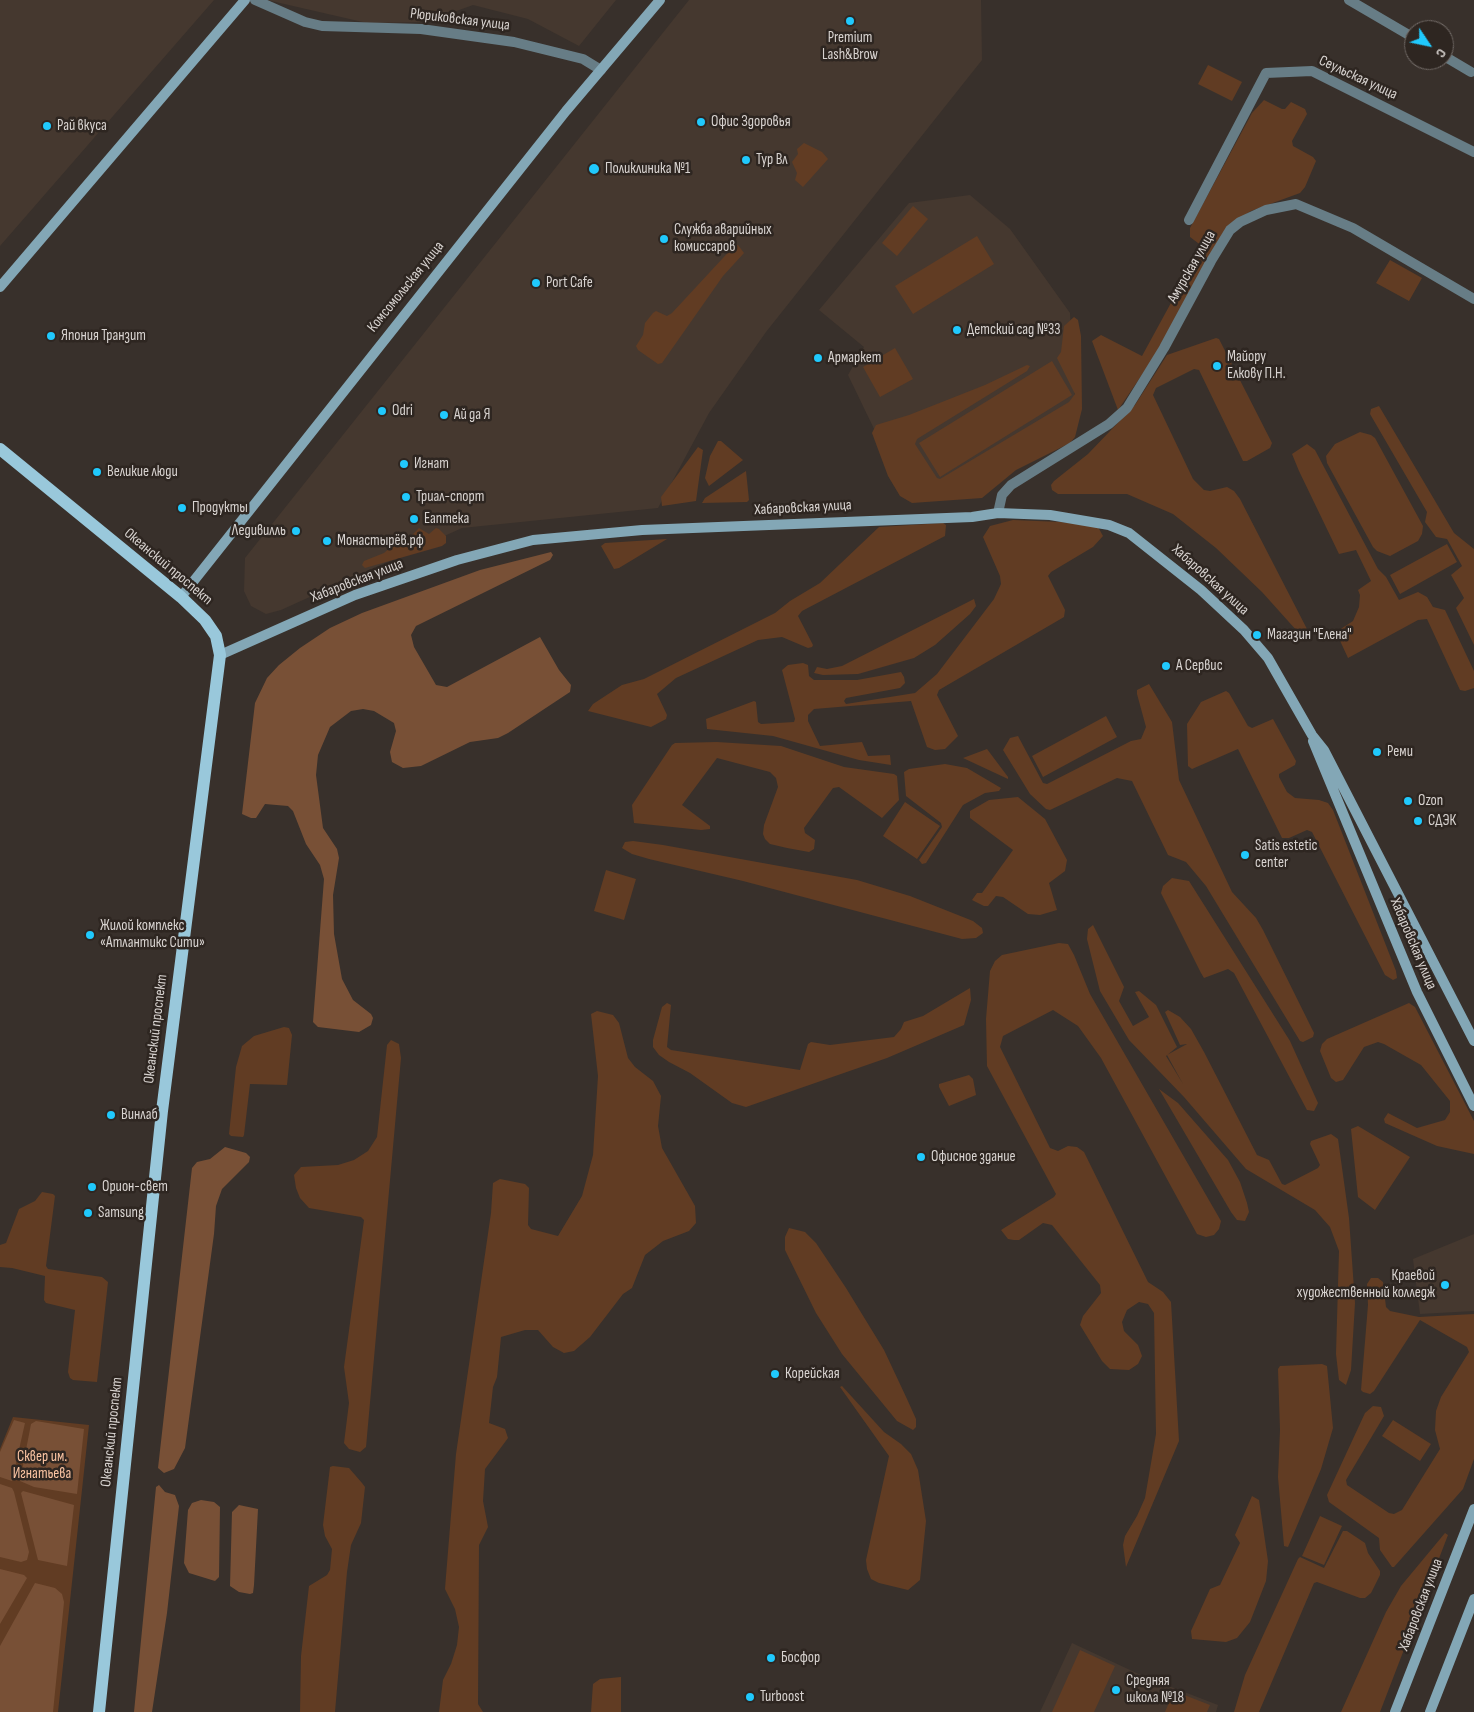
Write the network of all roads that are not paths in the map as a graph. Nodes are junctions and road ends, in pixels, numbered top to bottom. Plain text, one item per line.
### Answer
1 (245, 0) edge
2 (255, 0) edge
3 (660, 0) edge
4 (1349, 0) edge
5 (1404, 32) edge
6 (1454, 62) edge
7 (601, 70) junction
8 (1471, 72) dead end
9 (1474, 152) edge
10 (1189, 220) dead end
11 (0, 287) edge
12 (1474, 299) edge
13 (0, 449) edge
14 (998, 513) junction
15 (181, 596) junction
16 (220, 655) junction
17 (1312, 735) junction
18 (1474, 1041) edge
19 (1474, 1106) edge
20 (1474, 1509) edge
21 (1474, 1599) edge
22 (99, 1712) edge
23 (1395, 1712) edge
24 (1430, 1712) edge

1 - 11 main road
2 - 7 street, Рюриковская улица
3 - 7 main road, Комсомольская улица
4 - 5 street
6 - 8 street
7 - 15 main road, Комсомольская улица
9 - 10 street, Сеульская улица
12 - 14 street, Амурская улица
13 - 15 main road, Океанский проспект
14 - 16 main road, Хабаровская улица
14 - 17 main road, Хабаровская улица
15 - 16 main road, Океанский проспект
16 - 22 main road, Океанский проспект
17 - 18 main road, Хабаровская улица
17 - 19 main road, Хабаровская улица
20 - 23 main road, Хабаровская улица
21 - 24 main road

